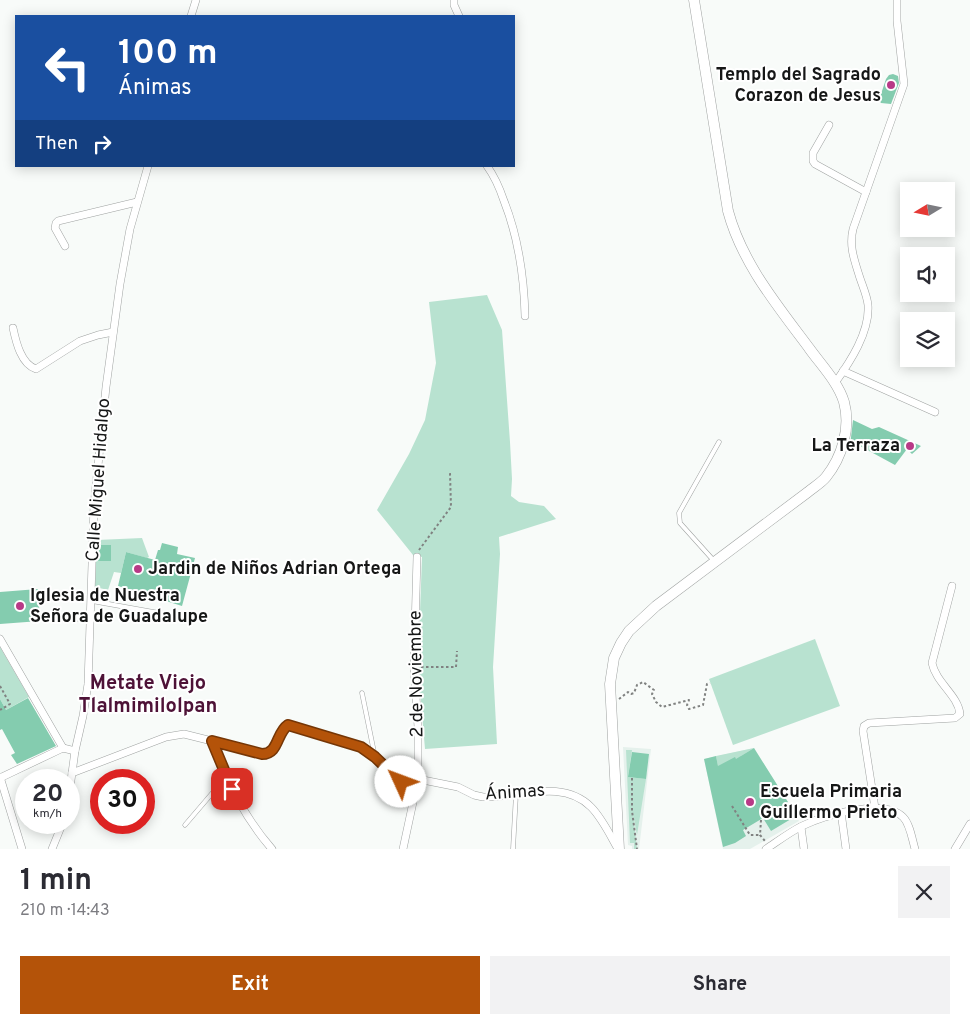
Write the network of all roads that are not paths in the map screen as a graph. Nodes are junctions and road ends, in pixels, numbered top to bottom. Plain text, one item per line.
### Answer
1 (196, 0) edge
2 (454, 0) edge
3 (897, 0) edge
4 (697, 2) edge
5 (191, 15) edge
6 (459, 15) edge
7 (829, 125) dead end
8 (148, 167) edge
9 (488, 167) edge
10 (866, 192) junction
11 (137, 202) junction
12 (65, 246) dead end
13 (524, 316) dead end
14 (13, 328) dead end
15 (113, 332) junction
16 (843, 371) junction
17 (834, 383) junction
18 (935, 412) dead end
19 (718, 442) dead end
20 (418, 557) road end
21 (715, 562) junction
22 (952, 586) dead end
23 (92, 601) junction
24 (159, 613) dead end
25 (91, 617) junction
26 (44, 618) dead end
27 (0, 639) edge
28 (362, 694) dead end
29 (212, 741) junction
30 (63, 748) junction
31 (75, 751) junction
32 (375, 757) junction
33 (73, 769) edge
34 (80, 770) edge
35 (0, 778) edge
36 (226, 778) junction
37 (418, 779) junction
38 (416, 791) junction
39 (516, 794) junction
40 (875, 808) junction
41 (841, 812) junction
42 (970, 824) edge
43 (185, 825) dead end
44 (800, 827) junction
45 (58, 834) edge
46 (767, 848) edge
47 (22, 849) edge
48 (52, 849) edge
49 (272, 849) edge
50 (403, 849) edge
51 (513, 849) edge
52 (619, 849) edge
53 (804, 849) edge
54 (846, 849) edge
55 (915, 849) edge
56 (955, 849) edge

1 - 5 street
2 - 6 street
3 - 10 street
4 - 17 main road
7 - 10 street
8 - 11 street, Calle Miguel Hidalgo
9 - 13 street
10 - 16 street
11 - 12 street
11 - 15 street, Calle Miguel Hidalgo
14 - 15 street
15 - 23 street, Calle Miguel Hidalgo
16 - 17 street
16 - 18 street
17 - 21 main road
19 - 21 lane
20 - 37 street, 2 de Noviembre
21 - 52 main road
22 - 40 street
23 - 24 lane
23 - 25 street, Calle Miguel Hidalgo
25 - 26 street
25 - 31 street, Calle Miguel Hidalgo
27 - 30 street
28 - 32 lane
29 - 32 street
29 - 34 street
29 - 36 street
30 - 31 street
30 - 35 street
31 - 33 street, Calle Miguel Hidalgo
32 - 38 street
35 - 47 street
36 - 43 lane
36 - 49 street
37 - 38 street, 2 de Noviembre
37 - 39 street, Ánimas
38 - 50 street, 2 de Noviembre
39 - 51 lane
39 - 52 street, Ánimas
40 - 41 street
40 - 55 street
41 - 44 street
41 - 54 street
42 - 56 street
44 - 46 street
44 - 53 street
45 - 48 street

